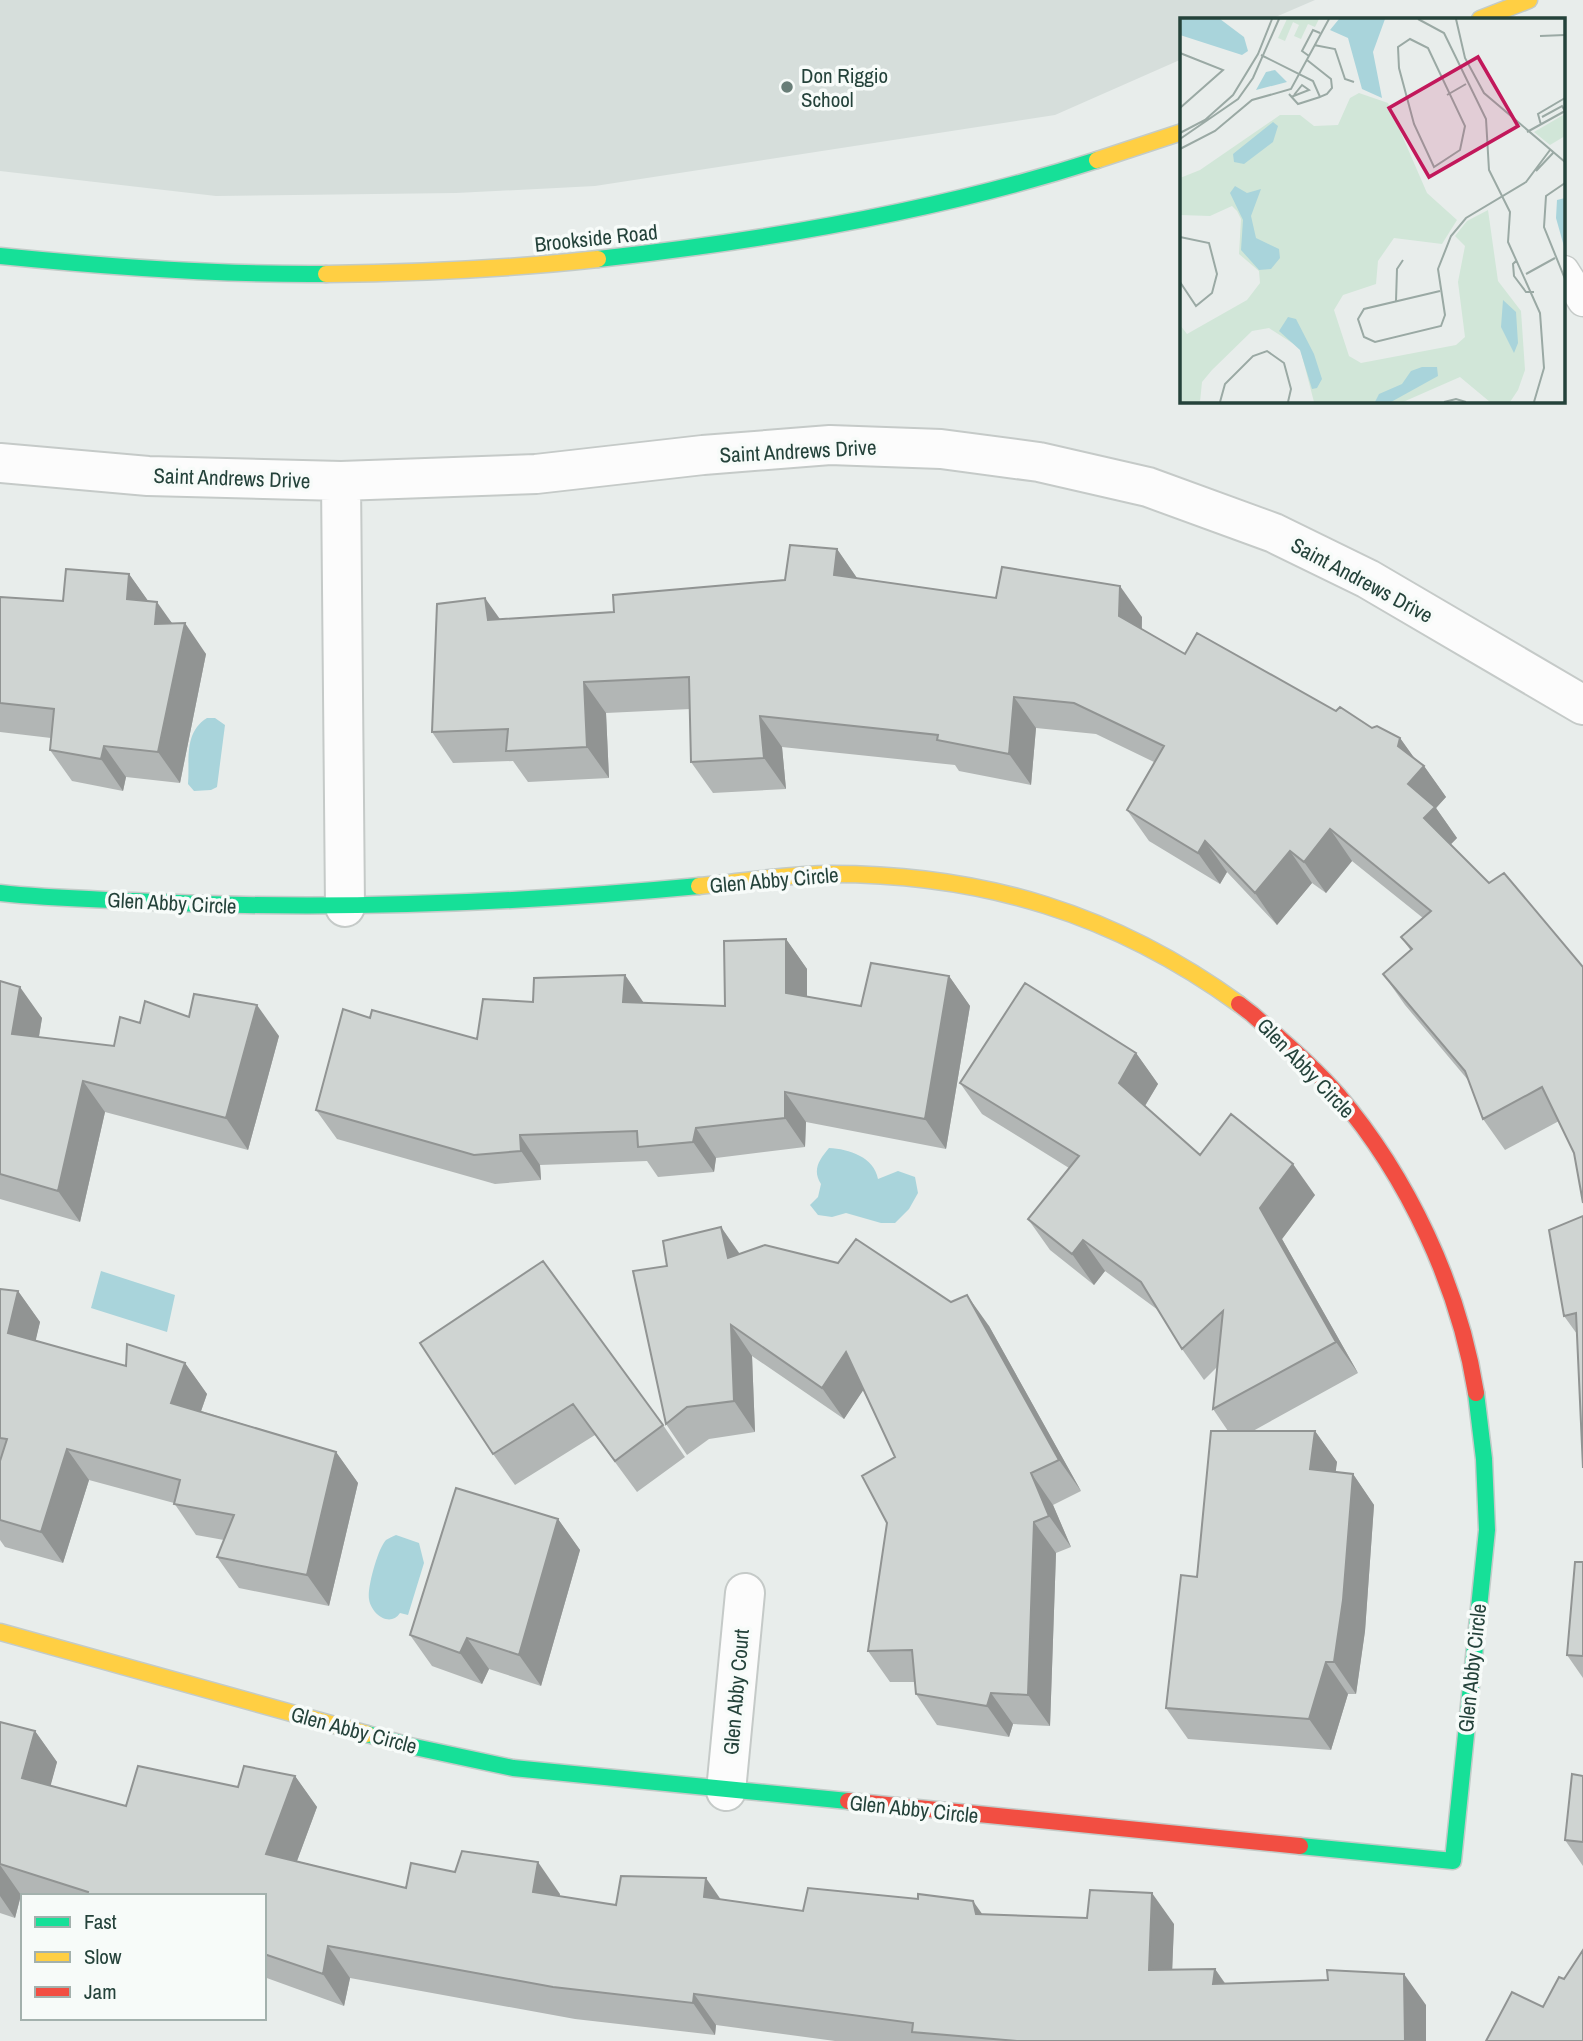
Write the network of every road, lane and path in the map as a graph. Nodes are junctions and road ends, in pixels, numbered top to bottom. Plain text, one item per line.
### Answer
1 (1529, 0) edge
2 (1483, 18) edge
3 (1180, 133) edge
4 (0, 256) edge
5 (1566, 274) edge
6 (1583, 301) edge
7 (0, 463) edge
8 (341, 481) junction
9 (1583, 705) edge
10 (0, 893) edge
11 (345, 907) junction
12 (745, 1593) dead end
13 (0, 1632) edge
14 (726, 1791) junction

1 - 2 street
3 - 4 street, Brookside Road
5 - 6 lane
7 - 8 street, Saint Andrews Drive
8 - 9 street, Saint Andrews Drive
8 - 11 street
10 - 11 street, Glen Abby Circle
11 - 14 street, Glen Abby Circle
12 - 14 street, Glen Abby Court
13 - 14 street, Glen Abby Circle

